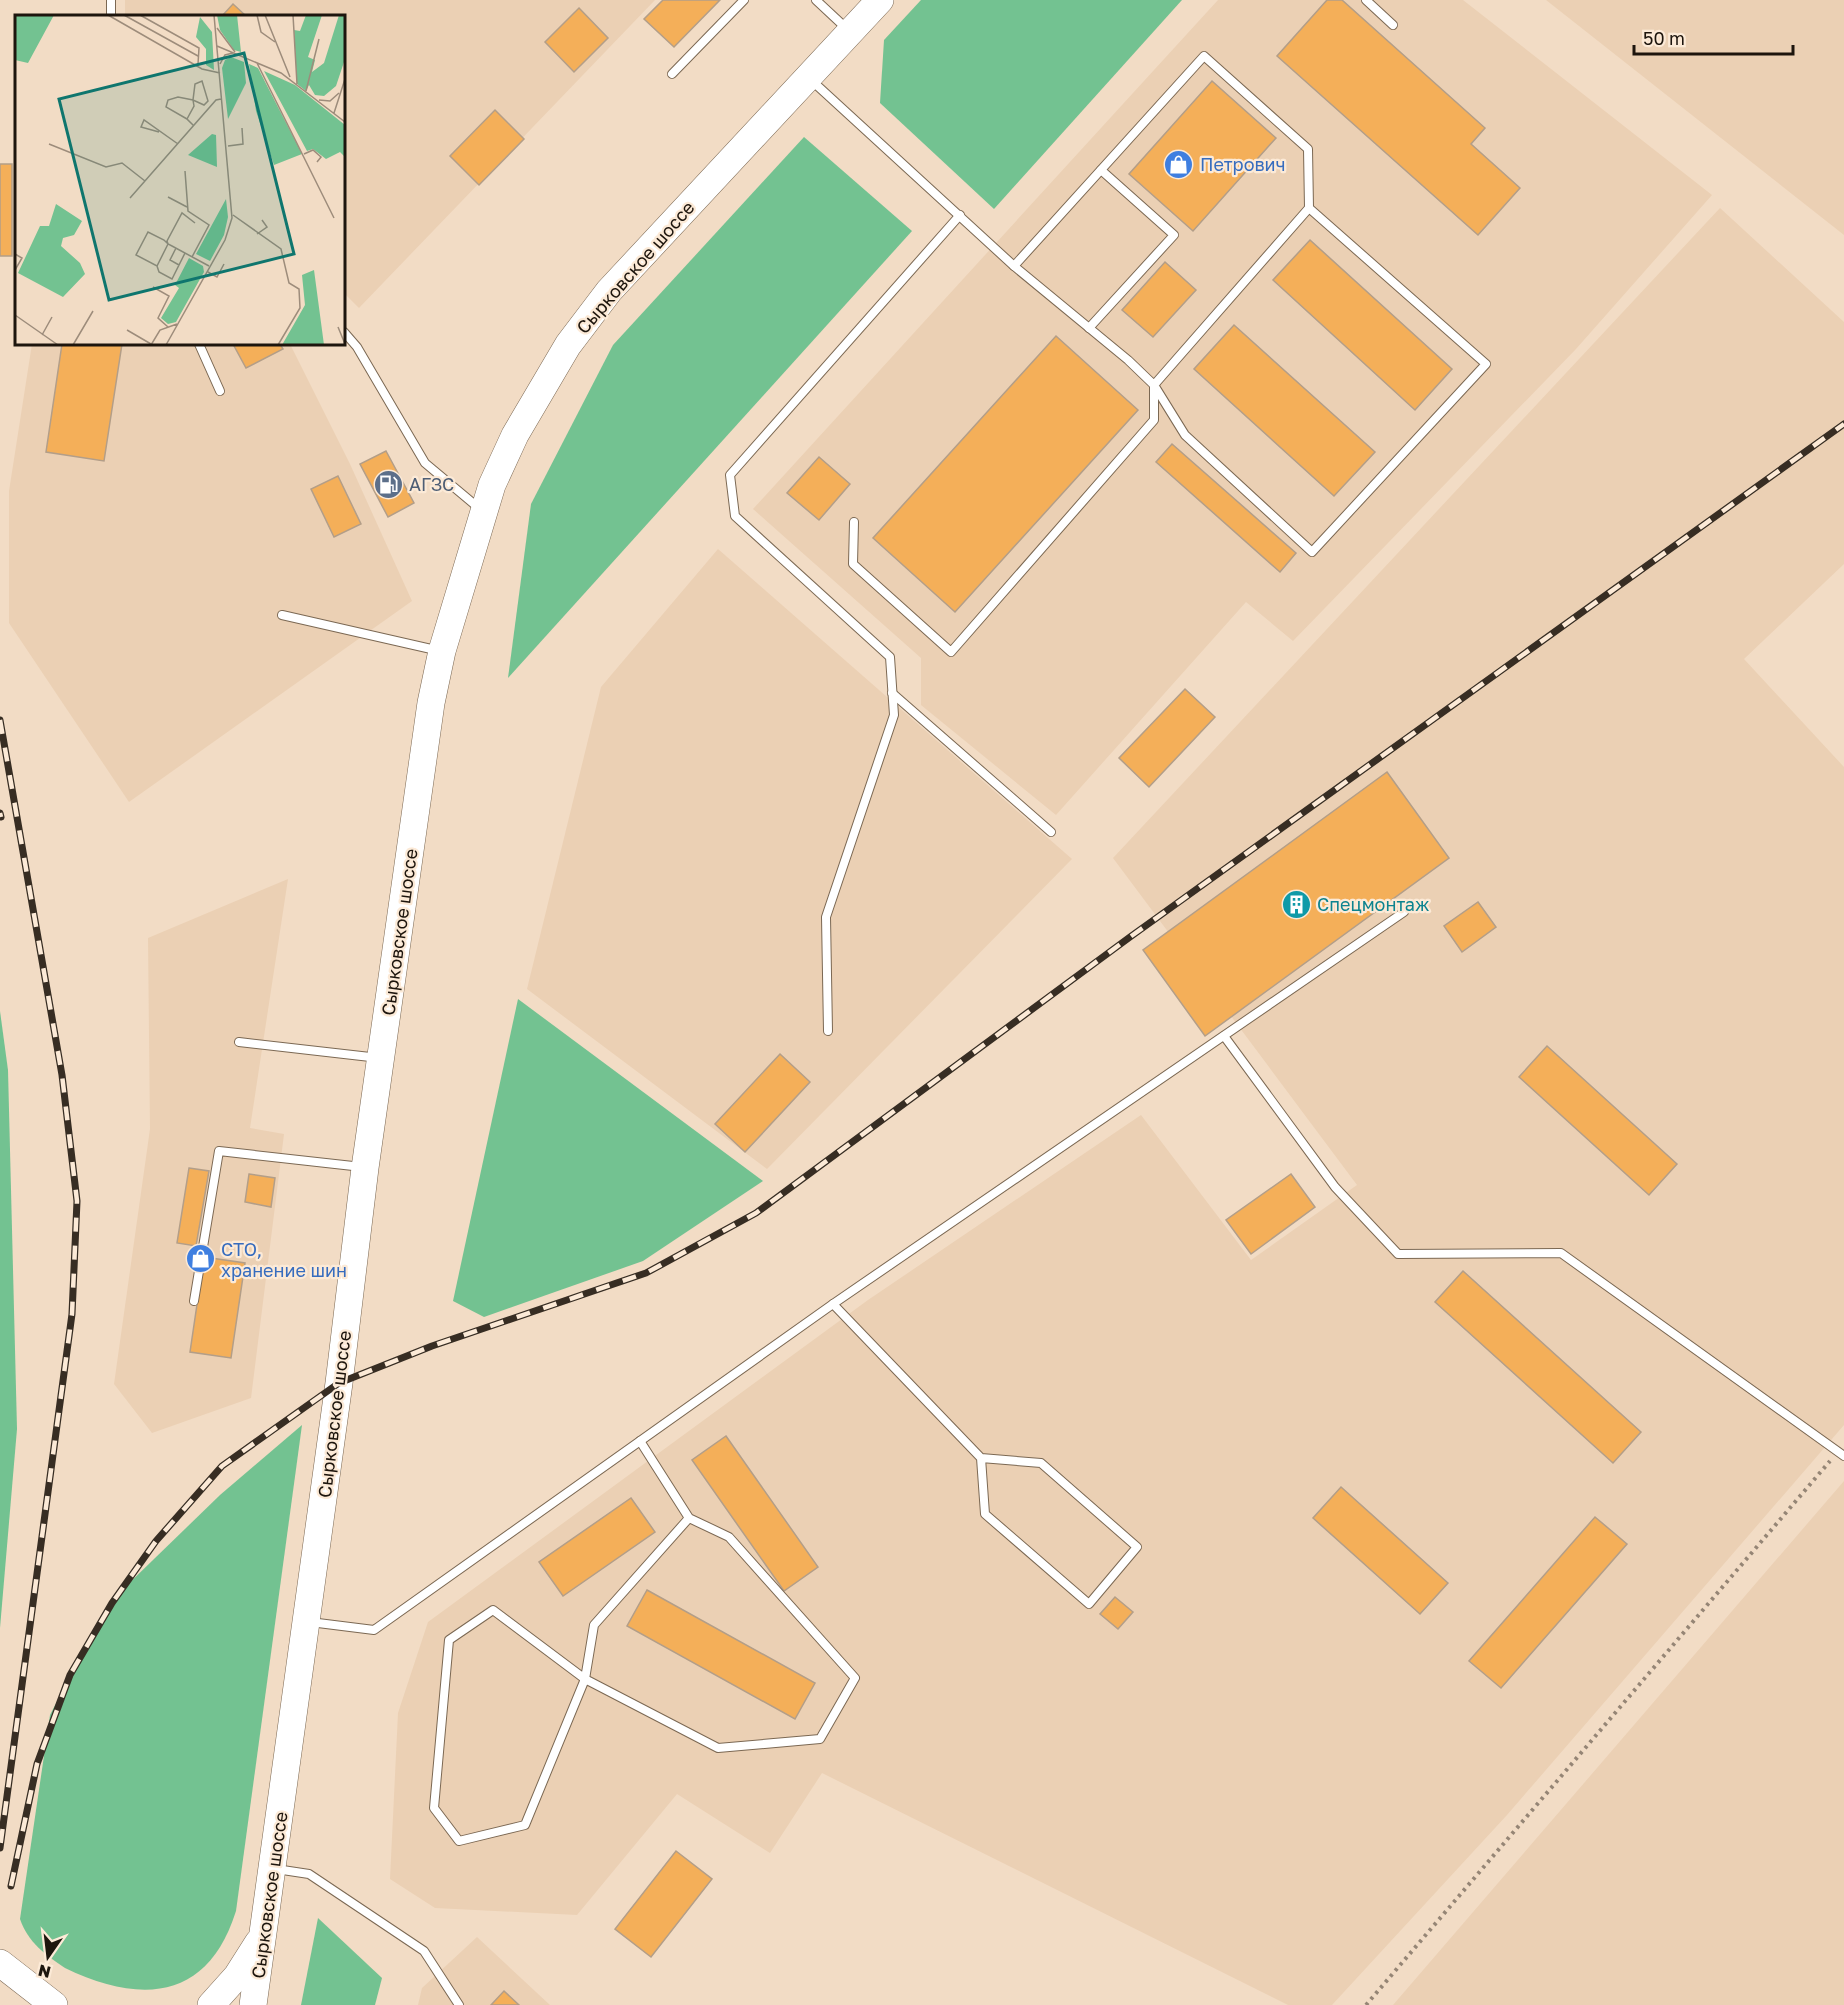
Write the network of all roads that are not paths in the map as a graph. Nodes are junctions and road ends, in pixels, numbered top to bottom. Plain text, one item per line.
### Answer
1 (744, 0) edge
2 (816, 0) edge
3 (880, 0) edge
4 (1366, 0) edge
5 (1393, 25) dead end
6 (850, 31) junction
7 (672, 74) dead end
8 (807, 76) junction
9 (1101, 170) junction
10 (1309, 208) junction
11 (960, 214) junction
12 (1014, 266) junction
13 (1089, 328) junction
14 (345, 333) edge
15 (199, 345) edge
16 (1154, 385) junction
17 (220, 392) dead end
18 (483, 511) junction
19 (854, 522) dead end
20 (282, 615) dead end
21 (442, 651) junction
22 (892, 693) junction
23 (1051, 832) dead end
24 (1404, 912) dead end
25 (828, 1031) dead end
26 (1224, 1036) junction
27 (239, 1042) dead end
28 (381, 1058) junction
29 (365, 1168) junction
30 (194, 1301) dead end
31 (833, 1304) junction
32 (640, 1441) junction
33 (1841, 1454) edge
34 (981, 1458) junction
35 (689, 1518) junction
36 (307, 1622) junction
37 (585, 1679) junction
38 (273, 1869) junction
39 (264, 1932) junction
40 (0, 1963) edge
41 (54, 2005) edge
42 (211, 2005) edge
43 (253, 2005) edge
44 (458, 2005) edge

1 - 7 lane
2 - 6 lane
3 - 6 main road, Сырковское шоссе
4 - 5 lane
6 - 8 main road, Сырковское шоссе
8 - 11 lane
8 - 18 main road, Сырковское шоссе
9 - 10 lane
9 - 12 lane
9 - 13 lane
10 - 16 lane
10 - 16 lane
11 - 12 lane
11 - 22 lane
12 - 13 lane
13 - 16 lane
14 - 18 lane
15 - 17 lane
16 - 19 lane
18 - 21 main road, Сырковское шоссе
20 - 21 lane
21 - 28 main road, Сырковское шоссе
22 - 23 lane
22 - 25 lane
24 - 26 lane
26 - 31 lane
26 - 33 lane
27 - 28 lane
28 - 29 main road, Сырковское шоссе
29 - 30 lane
29 - 36 main road, Сырковское шоссе
31 - 32 lane
31 - 34 lane
32 - 35 lane
32 - 36 lane
34 - 34 lane
35 - 37 lane
35 - 37 lane
36 - 38 main road, Сырковское шоссе
37 - 37 lane
38 - 39 main road, Сырковское шоссе
38 - 44 lane
39 - 42 main road
39 - 43 main road, Сырковское шоссе
40 - 41 main road

